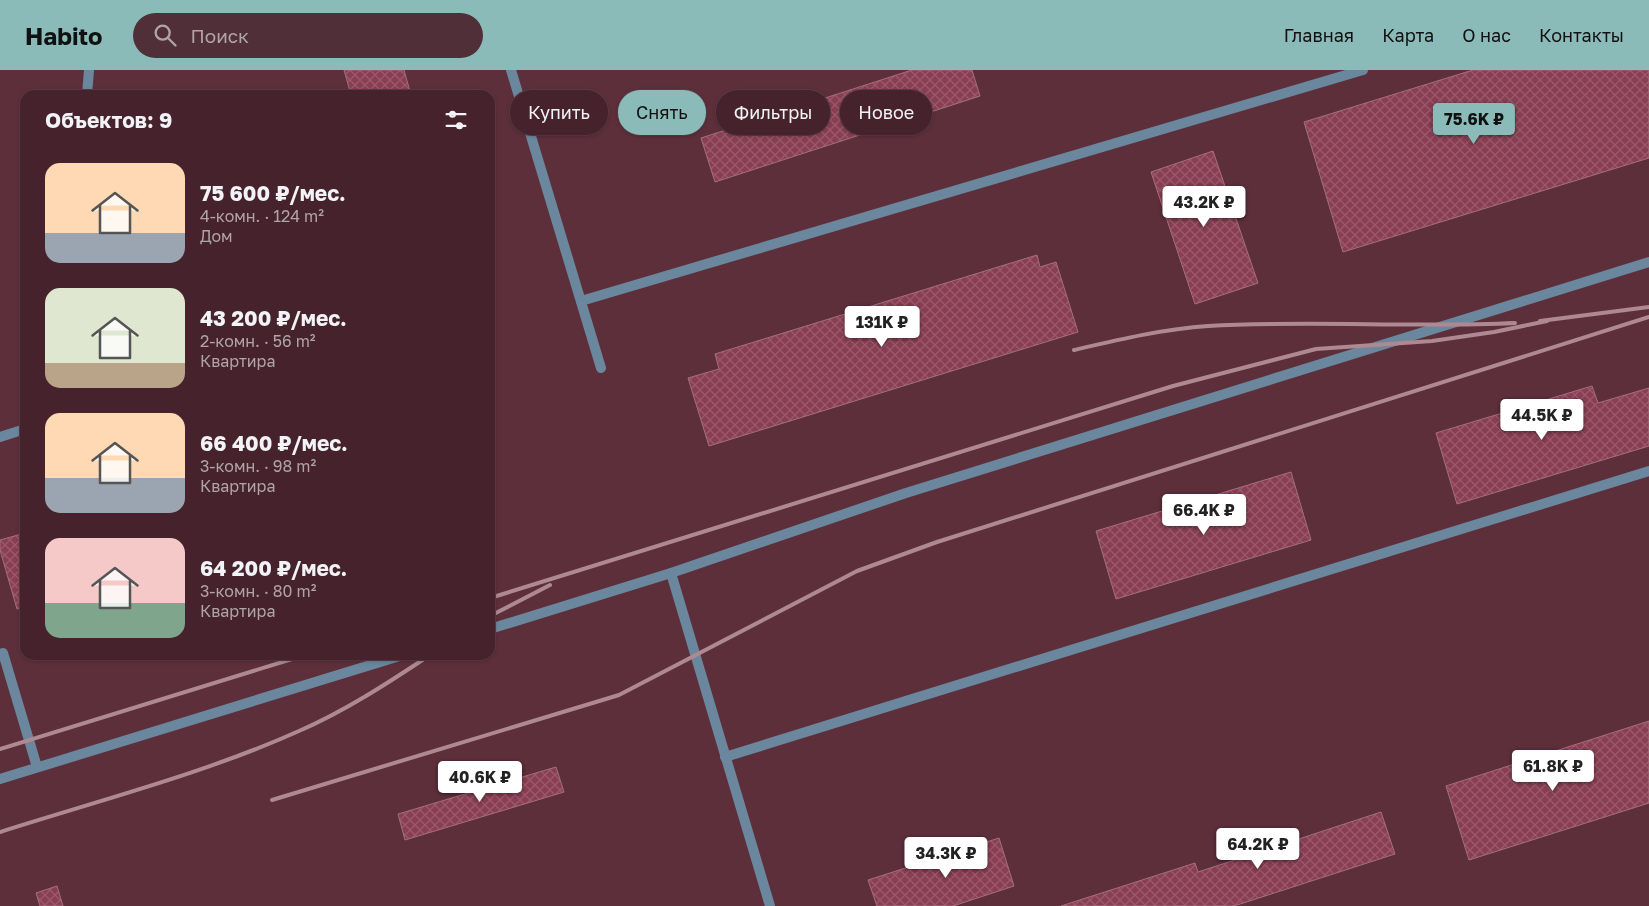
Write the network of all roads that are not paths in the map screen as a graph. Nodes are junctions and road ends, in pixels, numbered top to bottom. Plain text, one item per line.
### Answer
1 (89, 70) edge
2 (511, 70) edge
3 (1363, 70) edge
4 (87, 90) edge
5 (1649, 262) edge
6 (581, 301) junction
7 (601, 368) dead end
8 (20, 430) edge
9 (0, 436) edge
10 (1649, 471) edge
11 (671, 573) junction
12 (495, 627) edge
13 (0, 654) edge
14 (388, 660) edge
15 (725, 757) junction
16 (37, 767) junction
17 (0, 778) edge
18 (770, 906) edge

1 - 4 lane
2 - 6 lane
3 - 6 lane
5 - 11 lane
6 - 7 lane
8 - 9 lane
10 - 15 lane
11 - 12 lane
11 - 15 lane
13 - 16 lane
14 - 16 lane
15 - 18 lane
16 - 17 lane

